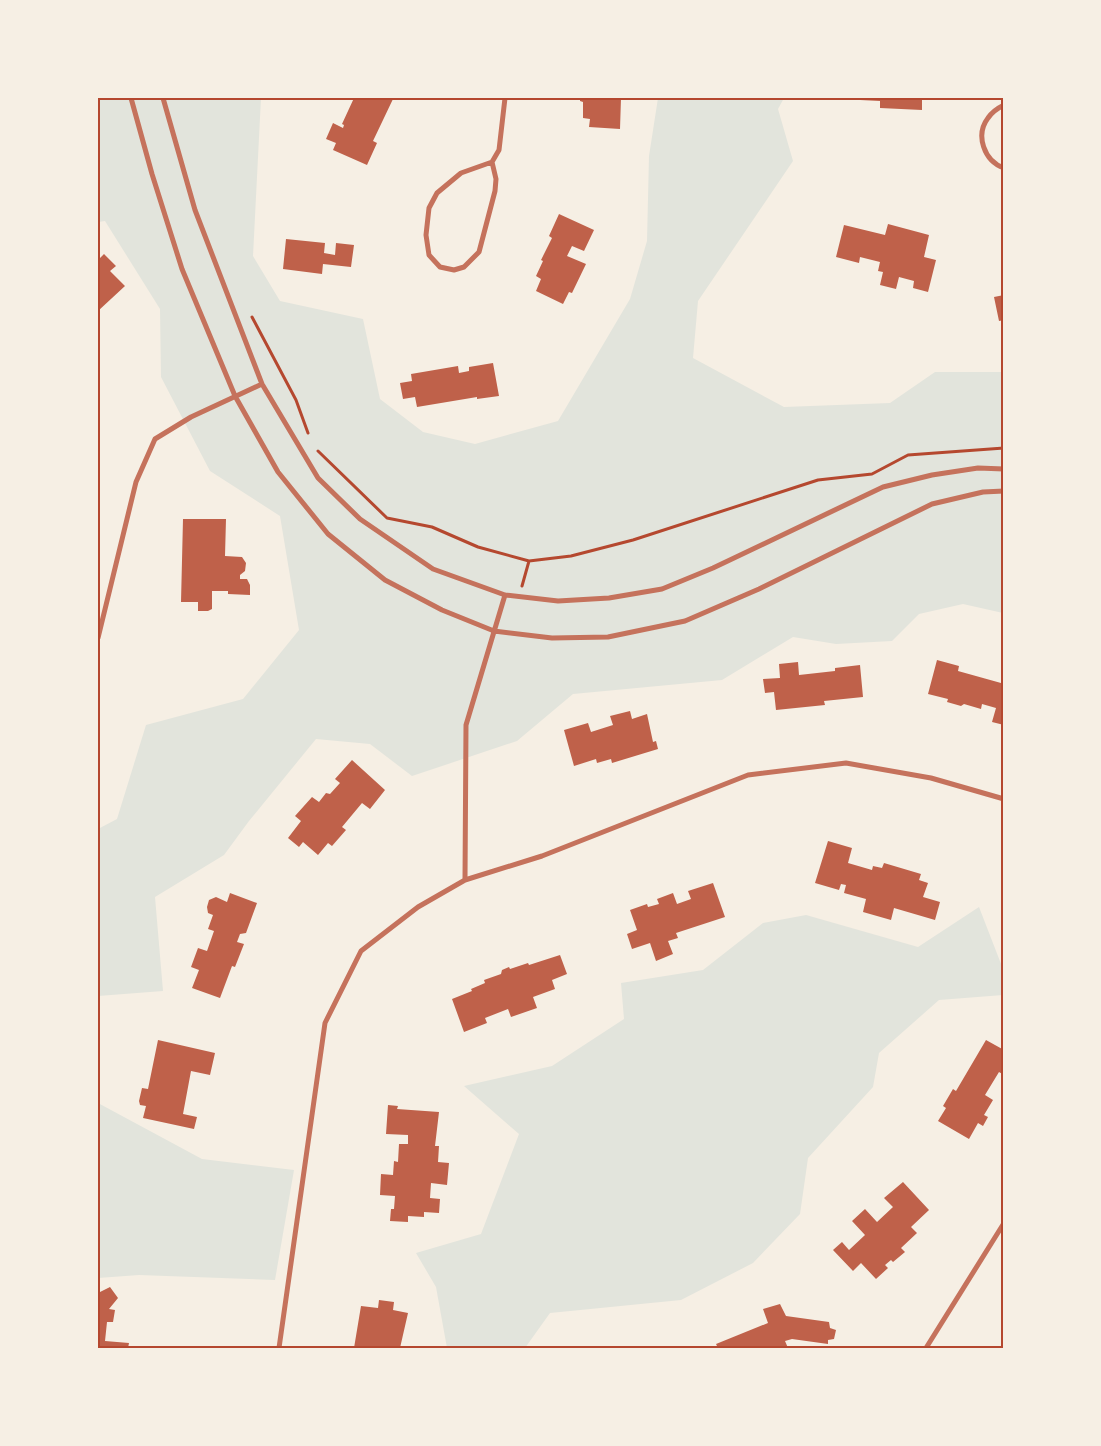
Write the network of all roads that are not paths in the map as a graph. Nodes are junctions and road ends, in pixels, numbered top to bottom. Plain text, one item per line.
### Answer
1 (131, 98) edge
2 (163, 98) edge
3 (505, 98) edge
4 (1004, 105) edge
5 (492, 162) junction
6 (1004, 168) edge
7 (262, 384) junction
8 (235, 396) junction
9 (1004, 469) edge
10 (1004, 490) edge
11 (505, 595) junction
12 (494, 631) junction
13 (98, 638) edge
14 (1004, 799) edge
15 (465, 880) junction
16 (1004, 1223) edge
17 (280, 1348) edge
18 (926, 1348) edge

1 - 8 street
2 - 7 street
3 - 5 street
4 - 6 street
5 - 5 street
7 - 8 street
7 - 11 street
8 - 12 street
8 - 13 street
9 - 11 street
10 - 12 street
11 - 12 street
12 - 15 street
14 - 15 street
15 - 17 street
16 - 18 street

